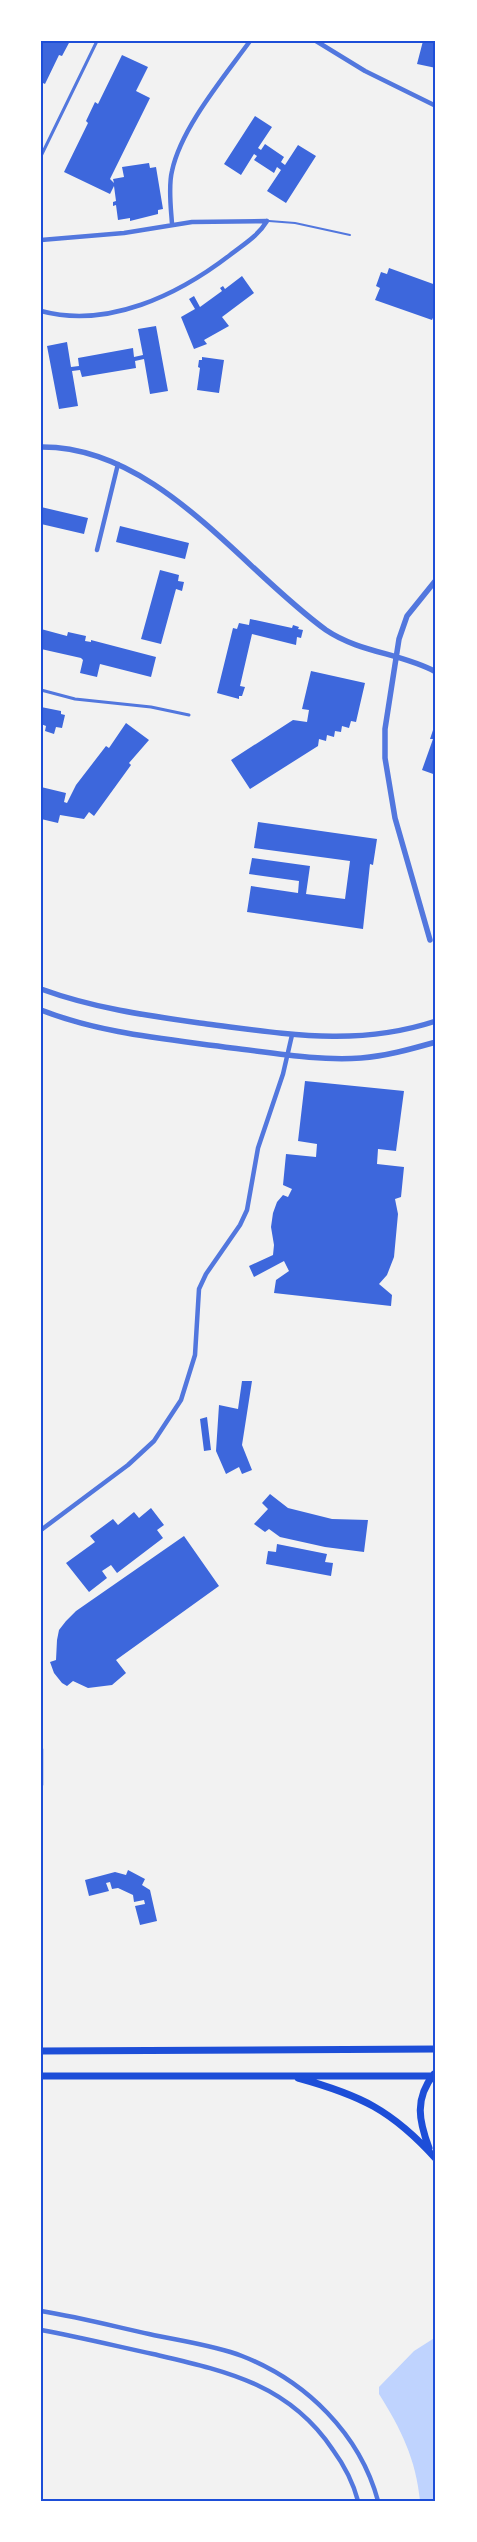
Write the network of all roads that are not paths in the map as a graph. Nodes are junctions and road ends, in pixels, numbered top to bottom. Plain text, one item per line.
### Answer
1 (97, 41) edge
2 (250, 41) edge
3 (316, 41) edge
4 (436, 106) edge
5 (41, 156) edge
6 (267, 221) junction
7 (172, 224) junction
8 (350, 235) dead end
9 (41, 240) edge
10 (41, 311) edge
11 (41, 447) edge
12 (118, 464) junction
13 (97, 550) dead end
14 (436, 580) edge
15 (394, 657) junction
16 (436, 672) edge
17 (41, 690) edge
18 (189, 716) dead end
19 (430, 940) dead end
20 (41, 989) edge
21 (41, 1010) edge
22 (436, 1021) edge
23 (292, 1035) junction
24 (436, 1042) edge
25 (288, 1055) junction
26 (41, 1530) edge
27 (41, 1749) edge
28 (41, 1785) edge
29 (436, 2049) edge
30 (41, 2051) edge
31 (288, 2075) junction
32 (435, 2075) edge
33 (41, 2076) edge
34 (430, 2152) junction
35 (436, 2159) edge
36 (41, 2311) edge
37 (41, 2330) edge
38 (358, 2501) edge
39 (378, 2501) edge

1 - 5 street
2 - 7 street
3 - 4 street
6 - 7 street
6 - 8 lane
6 - 10 street
7 - 9 street
11 - 12 street
12 - 13 street
12 - 15 street
14 - 15 street
15 - 16 street
15 - 19 street
17 - 18 street
20 - 23 street
21 - 25 street
22 - 23 street
23 - 25 street
24 - 25 street
25 - 26 street
27 - 28 street
29 - 30 main road
31 - 32 main road
31 - 33 main road
31 - 34 main road
32 - 34 main road
34 - 35 main road
36 - 39 street
37 - 38 street

